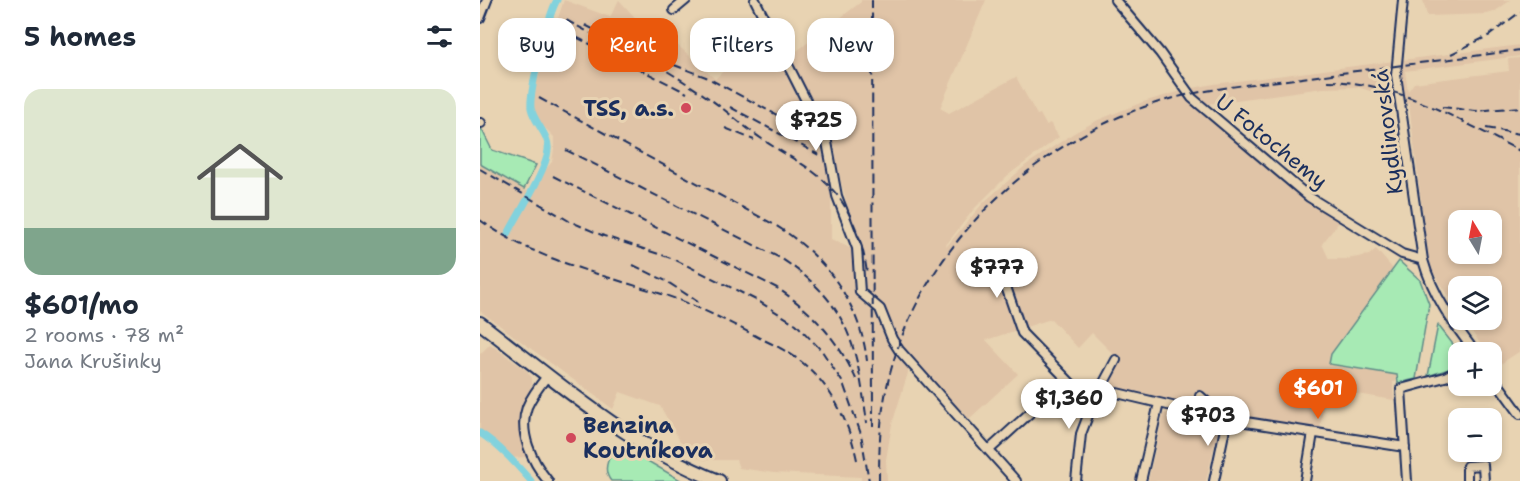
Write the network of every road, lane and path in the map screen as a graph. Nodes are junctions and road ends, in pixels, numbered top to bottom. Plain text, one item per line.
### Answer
1 (487, 0) edge
2 (686, 0) edge
3 (755, 0) edge
4 (1115, 0) edge
5 (1403, 0) edge
6 (674, 10) dead end
7 (480, 18) edge
8 (983, 256) dead end
9 (1423, 260) junction
10 (480, 323) edge
11 (1467, 342) edge
12 (1116, 360) dead end
13 (548, 375) junction
14 (1448, 375) edge
15 (1066, 380) junction
16 (1502, 389) edge
17 (1100, 390) junction
18 (1200, 396) dead end
19 (1159, 403) junction
20 (1092, 405) junction
21 (1520, 414) edge
22 (1211, 415) junction
23 (1227, 419) junction
24 (1313, 433) junction
25 (1405, 447) junction
26 (989, 450) junction
27 (548, 481) edge
28 (719, 481) edge
29 (1016, 481) edge
30 (1076, 481) edge
31 (1141, 481) edge
32 (1214, 481) edge
33 (1305, 481) edge
34 (1407, 481) edge
35 (1467, 481) edge
36 (1484, 481) edge

1 - 7 street
2 - 6 street
3 - 26 street
4 - 9 street, U Fotochemy
5 - 9 street, Kydlinovská
8 - 15 street
9 - 11 street, Kydlinovská
10 - 13 main road
12 - 17 street
13 - 27 street
13 - 28 main road
14 - 25 street
15 - 20 street
15 - 26 street
16 - 21 street
17 - 19 street
17 - 20 street
18 - 22 street
19 - 22 street
19 - 31 street
20 - 30 street
22 - 23 street
23 - 24 street
23 - 32 street
24 - 25 street
24 - 33 street
25 - 34 street
26 - 29 street
35 - 36 street

